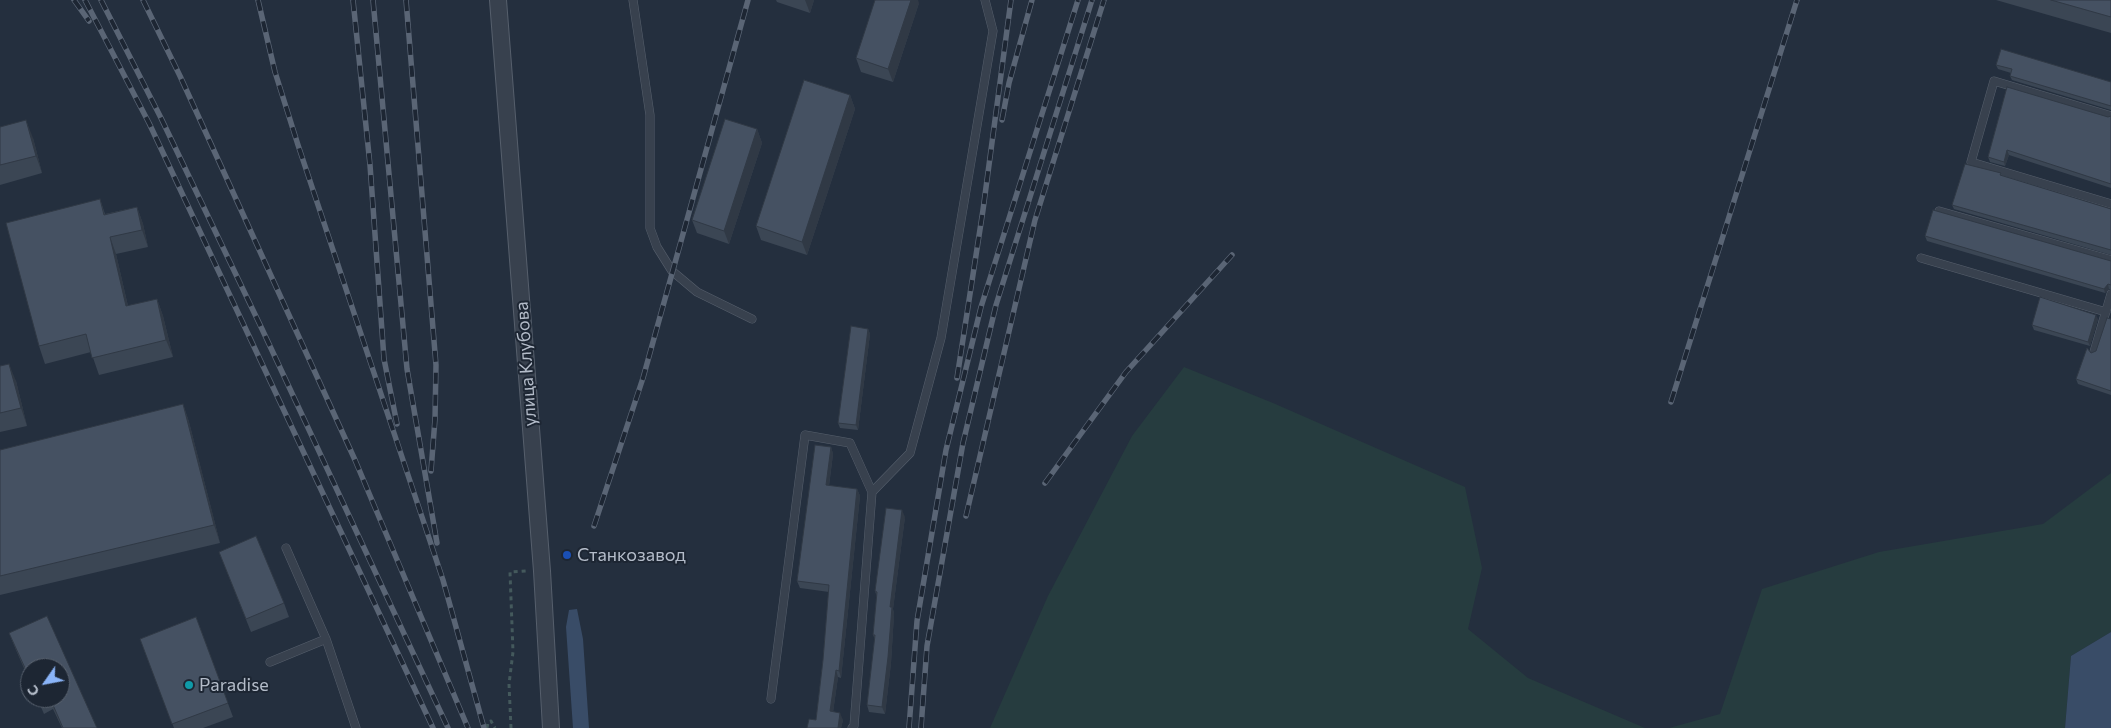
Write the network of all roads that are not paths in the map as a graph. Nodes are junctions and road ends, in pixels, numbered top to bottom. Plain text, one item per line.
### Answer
1 (498, 0) edge
2 (633, 0) edge
3 (985, 0) edge
4 (2111, 116) edge
5 (2111, 204) edge
6 (1939, 211) edge
7 (1921, 258) dead end
8 (2111, 260) edge
9 (2111, 294) edge
10 (2106, 312) junction
11 (752, 319) dead end
12 (2094, 352) edge
13 (872, 492) junction
14 (286, 548) dead end
15 (326, 639) junction
16 (270, 662) dead end
17 (771, 699) dead end
18 (356, 728) edge
19 (551, 728) edge
20 (852, 728) edge

1 - 19 street, улица Клубова
2 - 11 lane
3 - 13 lane
4 - 5 lane
6 - 8 lane
7 - 10 lane
9 - 10 lane
10 - 12 lane
13 - 17 lane
13 - 20 lane
14 - 15 lane
15 - 16 lane
15 - 18 lane

